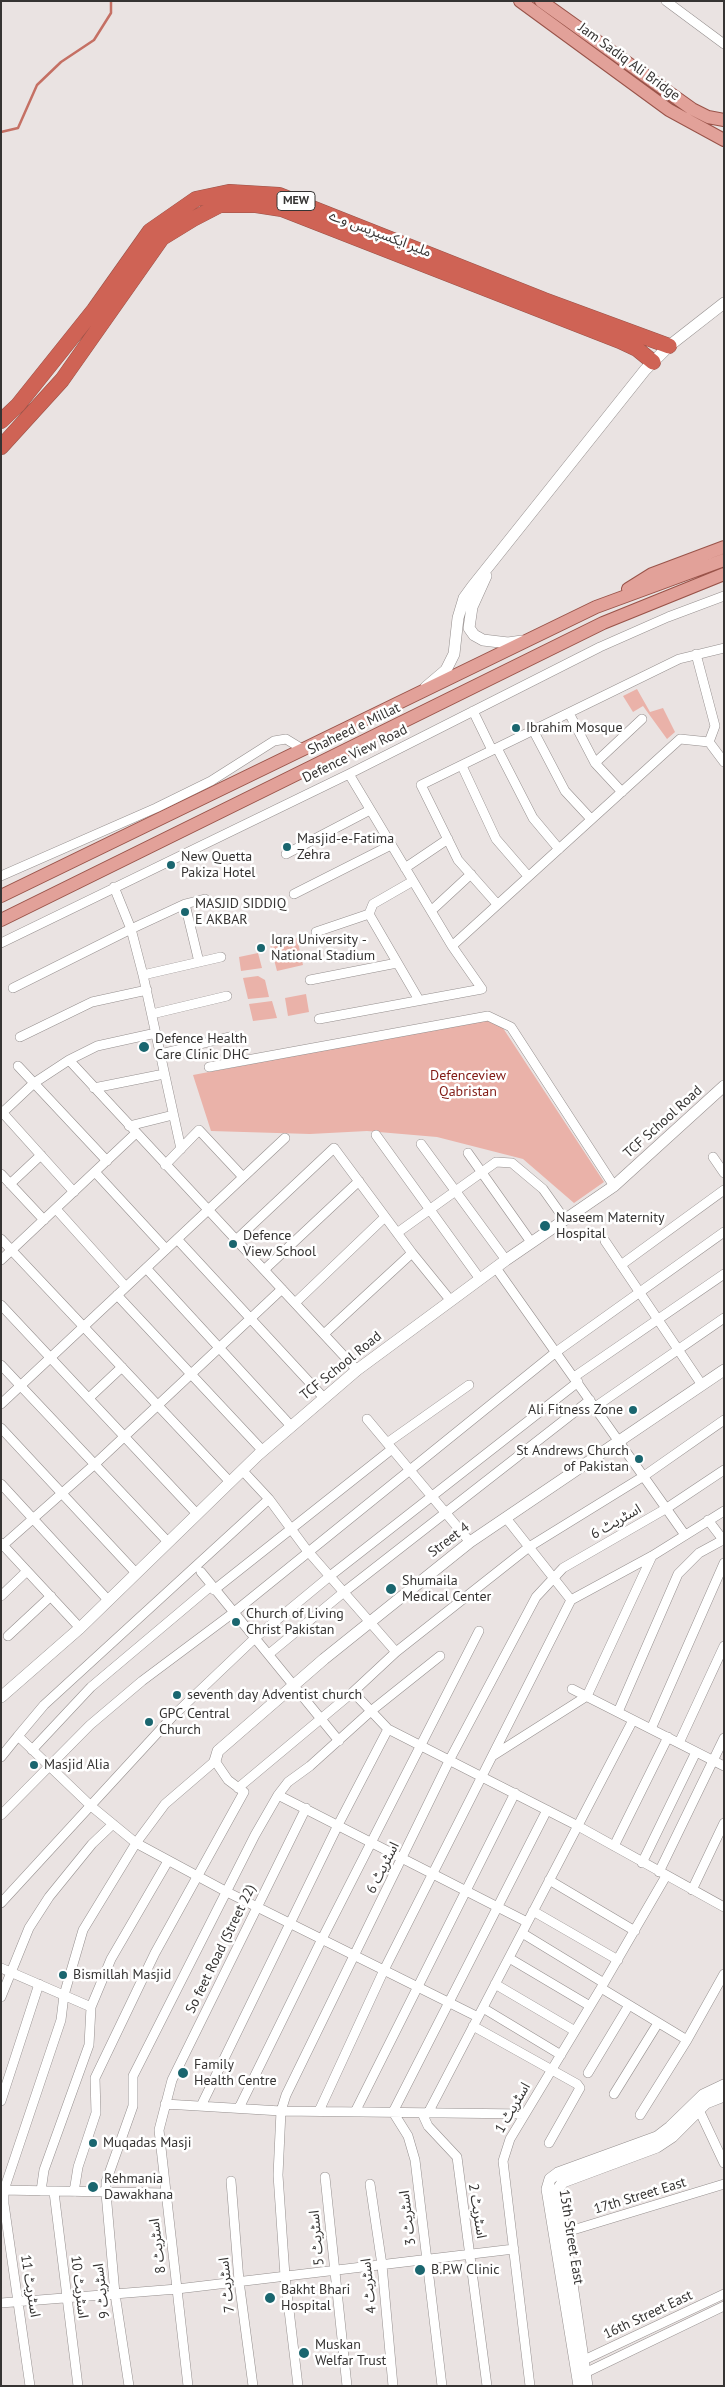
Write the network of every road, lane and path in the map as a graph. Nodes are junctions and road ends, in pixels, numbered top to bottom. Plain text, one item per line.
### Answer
1 (520, 1) edge
2 (541, 1) edge
3 (666, 1) edge
4 (724, 44) edge
5 (724, 120) edge
6 (724, 140) edge
7 (724, 303) edge
8 (670, 346) junction
9 (653, 362) junction
10 (1, 421) edge
11 (1, 447) edge
12 (724, 547) edge
13 (724, 560) edge
14 (490, 567) junction
15 (724, 574) edge
16 (724, 596) edge
17 (596, 607) junction
18 (528, 640) junction
19 (724, 648) edge
20 (696, 654) junction
21 (415, 696) junction
22 (472, 711) junction
23 (569, 713) junction
24 (642, 719) dead end
25 (533, 730) junction
26 (709, 742) junction
27 (494, 749) junction
28 (304, 750) junction
29 (724, 762) edge
30 (595, 763) junction
31 (462, 766) junction
32 (349, 774) junction
33 (622, 792) junction
34 (370, 810) junction
35 (591, 819) junction
36 (448, 839) junction
37 (391, 845) junction
38 (559, 849) junction
39 (286, 854) dead end
40 (405, 868) junction
41 (471, 874) junction
42 (1, 876) edge
43 (528, 876) junction
44 (413, 881) junction
45 (114, 887) junction
46 (294, 894) dead end
47 (1, 896) edge
48 (205, 898) dead end
49 (184, 904) junction
50 (497, 904) junction
51 (431, 911) junction
52 (369, 914) junction
53 (1, 920) edge
54 (131, 929) junction
55 (316, 932) dead end
56 (1, 943) edge
57 (452, 946) junction
58 (221, 957) dead end
59 (199, 962) junction
60 (398, 963) junction
61 (143, 975) junction
62 (310, 980) dead end
63 (13, 988) dead end
64 (147, 990) junction
65 (227, 996) dead end
66 (419, 1000) junction
67 (152, 1014) junction
68 (319, 1019) dead end
69 (156, 1033) junction
70 (233, 1036) dead end
71 (20, 1037) dead end
72 (160, 1054) junction
73 (69, 1060) junction
74 (18, 1066) dead end
75 (209, 1067) dead end
76 (164, 1074) junction
77 (34, 1083) junction
78 (724, 1086) edge
79 (94, 1088) junction
80 (2, 1113) edge
81 (173, 1115) junction
82 (129, 1126) junction
83 (136, 1133) junction
84 (376, 1135) dead end
85 (285, 1138) dead end
86 (421, 1144) dead end
87 (180, 1149) junction
88 (468, 1153) dead end
89 (41, 1155) junction
90 (713, 1157) dead end
91 (107, 1161) junction
92 (165, 1165) junction
93 (95, 1172) junction
94 (724, 1172) edge
95 (483, 1173) junction
96 (1, 1174) edge
97 (243, 1177) junction
98 (359, 1181) junction
99 (10, 1184) junction
100 (614, 1186) junction
101 (724, 1190) edge
102 (74, 1192) junction
103 (456, 1193) junction
104 (56, 1209) junction
105 (428, 1209) junction
106 (208, 1210) junction
107 (385, 1218) junction
108 (44, 1220) junction
109 (565, 1220) junction
110 (724, 1232) edge
111 (397, 1233) junction
112 (1, 1239) edge
113 (177, 1239) junction
114 (236, 1240) junction
115 (605, 1241) dead end
116 (531, 1242) junction
117 (166, 1249) junction
118 (12, 1250) junction
119 (412, 1254) junction
120 (1, 1260) edge
121 (506, 1260) junction
122 (622, 1266) junction
123 (146, 1268) junction
124 (264, 1270) junction
125 (498, 1271) junction
126 (724, 1274) edge
127 (480, 1279) junction
128 (126, 1287) junction
129 (282, 1289) junction
130 (639, 1291) junction
131 (117, 1295) junction
132 (451, 1301) junction
133 (295, 1303) junction
134 (1, 1305) edge
135 (251, 1318) junction
136 (724, 1318) edge
137 (658, 1319) junction
138 (84, 1326) junction
139 (324, 1334) junction
140 (220, 1346) junction
141 (678, 1350) junction
142 (556, 1352) junction
143 (51, 1358) junction
144 (1, 1365) edge
145 (122, 1367) junction
146 (357, 1370) junction
147 (724, 1370) edge
148 (190, 1374) junction
149 (576, 1380) junction
150 (702, 1385) junction
151 (20, 1386) junction
152 (469, 1386) dead end
153 (89, 1398) junction
154 (324, 1398) junction
155 (592, 1403) junction
156 (1, 1404) edge
157 (157, 1404) junction
158 (367, 1419) dead end
159 (724, 1420) edge
160 (291, 1426) junction
161 (1, 1428) edge
162 (124, 1435) junction
163 (620, 1442) junction
164 (389, 1446) junction
165 (263, 1451) junction
166 (95, 1464) junction
167 (724, 1470) edge
168 (411, 1471) junction
169 (246, 1474) junction
170 (644, 1476) junction
171 (230, 1482) junction
172 (1, 1484) edge
173 (62, 1493) junction
174 (432, 1495) junction
175 (269, 1499) junction
176 (667, 1508) junction
177 (724, 1511) edge
178 (446, 1512) junction
179 (197, 1514) junction
180 (33, 1518) junction
181 (506, 1518) junction
182 (708, 1520) junction
183 (292, 1528) junction
184 (685, 1535) junction
185 (723, 1540) edge
186 (168, 1542) junction
187 (470, 1542) junction
188 (2, 1545) edge
189 (529, 1547) junction
190 (308, 1552) junction
191 (652, 1556) junction
192 (724, 1563) edge
193 (27, 1571) junction
194 (201, 1572) dead end
195 (136, 1573) junction
196 (330, 1576) junction
197 (553, 1577) junction
198 (212, 1588) junction
199 (344, 1592) junction
200 (1, 1596) edge
201 (51, 1596) junction
202 (108, 1600) junction
203 (571, 1600) junction
204 (233, 1613) junction
205 (370, 1622) junction
206 (80, 1628) junction
207 (479, 1630) dead end
208 (8, 1636) dead end
209 (255, 1638) junction
210 (724, 1646) edge
211 (396, 1652) junction
212 (268, 1654) junction
213 (440, 1656) dead end
214 (294, 1685) junction
215 (572, 1689) dead end
216 (353, 1692) junction
217 (587, 1696) junction
218 (1, 1697) edge
219 (371, 1711) junction
220 (618, 1712) junction
221 (321, 1718) junction
222 (633, 1720) junction
223 (388, 1729) junction
224 (651, 1729) junction
225 (18, 1736) junction
226 (668, 1737) junction
227 (724, 1738) edge
228 (339, 1741) junction
229 (679, 1743) junction
230 (420, 1744) junction
231 (32, 1750) junction
232 (696, 1752) junction
233 (494, 1755) junction
234 (1, 1757) edge
235 (450, 1759) junction
236 (214, 1761) junction
237 (714, 1761) junction
238 (50, 1766) junction
239 (724, 1766) edge
240 (483, 1777) junction
241 (238, 1788) junction
242 (515, 1793) junction
243 (278, 1796) junction
244 (91, 1806) junction
245 (306, 1808) junction
246 (547, 1810) junction
247 (1, 1815) edge
248 (724, 1823) edge
249 (113, 1824) junction
250 (338, 1825) junction
251 (578, 1826) junction
252 (371, 1842) junction
253 (136, 1843) junction
254 (614, 1846) junction
255 (403, 1858) junction
256 (168, 1861) junction
257 (642, 1863) junction
258 (432, 1873) junction
259 (663, 1874) junction
260 (198, 1876) junction
261 (549, 1880) junction
262 (467, 1890) junction
263 (692, 1890) junction
264 (227, 1892) junction
265 (1, 1903) edge
266 (498, 1906) junction
267 (723, 1906) edge
268 (257, 1907) junction
269 (533, 1911) junction
270 (528, 1922) junction
271 (290, 1923) junction
272 (635, 1930) junction
273 (522, 1933) junction
274 (322, 1939) junction
275 (354, 1955) junction
276 (509, 1958) junction
277 (618, 1960) junction
278 (6, 1970) edge
279 (384, 1970) junction
280 (724, 1974) edge
281 (39, 1984) junction
282 (495, 1984) junction
283 (603, 1986) junction
284 (418, 1987) junction
285 (64, 1995) junction
286 (1, 1997) edge
287 (449, 2002) junction
288 (629, 2005) junction
289 (590, 2006) junction
290 (91, 2007) junction
291 (483, 2008) junction
292 (478, 2017) junction
293 (658, 2023) junction
294 (473, 2026) junction
295 (575, 2032) junction
296 (687, 2040) junction
297 (561, 2055) junction
298 (552, 2069) junction
299 (588, 2073) dead end
300 (724, 2085) edge
301 (614, 2094) dead end
302 (724, 2096) edge
303 (1, 2101) edge
304 (703, 2103) junction
305 (166, 2104) junction
306 (201, 2106) junction
307 (239, 2108) junction
308 (281, 2111) junction
309 (319, 2111) junction
310 (356, 2112) junction
311 (393, 2112) junction
312 (425, 2113) junction
313 (525, 2114) junction
314 (640, 2115) dead end
315 (549, 2143) dead end
316 (724, 2163) edge
317 (325, 2176) dead end
318 (231, 2182) dead end
319 (370, 2184) dead end
320 (724, 2184) edge
321 (3, 2190) edge
322 (41, 2191) junction
323 (54, 2192) junction
324 (74, 2192) junction
325 (106, 2192) junction
326 (165, 2193) junction
327 (564, 2233) junction
328 (514, 2249) junction
329 (470, 2254) junction
330 (427, 2260) junction
331 (382, 2265) junction
332 (334, 2270) junction
333 (285, 2276) junction
334 (239, 2281) junction
335 (177, 2289) junction
336 (115, 2294) junction
337 (724, 2294) edge
338 (66, 2297) junction
339 (18, 2301) junction
340 (1, 2302) edge
341 (724, 2306) edge
342 (584, 2360) junction
343 (586, 2373) junction
344 (30, 2386) edge
345 (78, 2386) edge
346 (128, 2386) edge
347 (188, 2386) edge
348 (253, 2386) edge
349 (298, 2386) edge
350 (347, 2386) edge
351 (393, 2386) edge
352 (442, 2386) edge
353 (487, 2386) edge
354 (530, 2386) edge
355 (579, 2386) edge
356 (587, 2386) edge

1 - 6 main road, Jam Sadiq Ali Bridge
2 - 5 main road, Jam Sadiq Ali Bridge
3 - 4 street
7 - 8 street
8 - 9 street
8 - 10 highway, ملیر ایکسپریس وے / MEW
9 - 11 highway, ملیر ایکسپریس وے / MEW
9 - 14 street
12 - 17 main road
13 - 17 main road, Shaheed e Millat
14 - 18 street
14 - 21 street
15 - 53 main road, Shaheed e Millat
16 - 22 street, Defence View Road
17 - 18 main road, Shaheed e Millat
18 - 21 main road, Shaheed e Millat
19 - 20 street
20 - 23 street
20 - 26 street
21 - 28 main road, Shaheed e Millat
22 - 27 street
22 - 32 street, Defence View Road
23 - 25 street
23 - 30 street
24 - 30 street
25 - 27 street
25 - 35 street
26 - 29 street
26 - 33 street
27 - 31 street
27 - 38 street
28 - 42 street
28 - 47 main road, Shaheed e Millat
30 - 33 street
31 - 36 street
31 - 43 street
32 - 34 street
32 - 45 street, Defence View Road
33 - 35 street
34 - 37 street
34 - 39 street
35 - 38 street
36 - 40 street
36 - 41 street
37 - 40 street
37 - 46 street
38 - 43 street
40 - 44 street
41 - 50 street
41 - 51 street
43 - 50 street
44 - 51 street
44 - 52 street
45 - 54 street
45 - 56 street, Defence View Road
48 - 49 street
49 - 54 street
49 - 59 street
50 - 57 street
51 - 57 street
52 - 55 street
52 - 60 street
54 - 61 street
54 - 63 street
57 - 66 street
58 - 59 street
59 - 61 street
60 - 62 street
60 - 66 street
61 - 64 street
64 - 67 street
64 - 71 street
65 - 67 street
66 - 68 street
67 - 69 street
69 - 72 street
69 - 73 street
70 - 72 street
72 - 76 street
73 - 77 street
73 - 79 street
74 - 77 street
75 - 100 street
76 - 79 street
76 - 81 street
77 - 80 street
77 - 91 street
78 - 100 street, TCF School Road
79 - 82 street
80 - 89 street
81 - 82 street
81 - 87 street
82 - 83 street
83 - 91 street
83 - 92 street
84 - 105 street
85 - 97 street
86 - 103 street
87 - 92 street
87 - 97 street
88 - 95 street
89 - 99 street
89 - 102 street
90 - 94 street
91 - 93 street
92 - 106 street
93 - 102 street
93 - 117 street
95 - 103 street
95 - 109 street
95 - 116 street
96 - 99 street
97 - 106 street
98 - 107 street
98 - 114 street
98 - 124 street
99 - 108 street
100 - 109 street, TCF School Road
101 - 122 street
102 - 104 street
103 - 105 street
103 - 121 street
104 - 108 street
104 - 128 street
105 - 111 street
105 - 127 street
106 - 113 street
106 - 114 street
107 - 111 street
107 - 133 street
108 - 118 street
109 - 116 street, TCF School Road
110 - 130 street
111 - 119 street
112 - 118 street
113 - 117 street
113 - 135 street
114 - 124 street
115 - 122 street
116 - 121 street, TCF School Road
117 - 123 street
118 - 120 street
118 - 138 street
119 - 132 street
119 - 139 street
121 - 125 street, TCF School Road
122 - 130 street
123 - 128 street
123 - 140 street
124 - 129 street
125 - 127 street, TCF School Road
125 - 142 street
126 - 137 street
127 - 132 street, TCF School Road
128 - 131 street
129 - 133 street
129 - 135 street
130 - 137 street
130 - 142 street
131 - 138 street
131 - 148 street
132 - 146 street, TCF School Road
133 - 139 street
134 - 143 street
135 - 140 street
135 - 154 street
136 - 141 street
137 - 141 street
137 - 149 street
138 - 143 street
138 - 145 street
139 - 146 street
140 - 148 street
140 - 160 street
141 - 150 street
141 - 155 street
142 - 149 street
142 - 168 street
143 - 151 street
143 - 153 street
144 - 151 street
145 - 153 street
145 - 157 street
146 - 154 street, TCF School Road
147 - 150 street, Street 4
148 - 157 street
148 - 165 street
149 - 155 street
149 - 174 street
150 - 163 street, Street 4
151 - 156 street
151 - 166 street
152 - 164 street
153 - 162 street
154 - 160 street, TCF School Road
155 - 163 street
155 - 178 street
157 - 162 street
157 - 171 street
158 - 164 street
159 - 170 street
160 - 165 street, TCF School Road
161 - 173 street
162 - 166 street
162 - 179 street
163 - 170 street
163 - 181 street, Street 4
164 - 168 street
164 - 183 street
165 - 169 street, TCF School Road
166 - 173 street
166 - 186 street
167 - 176 street, اسٹریٹ 6
168 - 174 street
168 - 190 street
169 - 171 street, TCF School Road
169 - 175 street
170 - 176 street
170 - 189 street
171 - 179 street, TCF School Road
172 - 180 street
173 - 180 street
173 - 195 street
174 - 178 street
174 - 196 street
175 - 183 street
175 - 225 street
176 - 184 street
176 - 197 street, اسٹریٹ 6
177 - 182 street
178 - 187 street
178 - 199 street
179 - 186 street, TCF School Road
180 - 188 street
180 - 202 street
181 - 187 street, Street 4
181 - 189 street
182 - 184 street
182 - 185 street
183 - 190 street
183 - 198 street
184 - 191 street
185 - 220 street
186 - 195 street, TCF School Road
187 - 205 street, Street 4
188 - 193 street
189 - 197 street
189 - 211 street
190 - 196 street
190 - 204 street
191 - 203 street
191 - 217 street
192 - 224 street
193 - 200 street
193 - 201 street
194 - 198 street
195 - 202 street, TCF School Road
196 - 199 street
196 - 209 street
197 - 203 street
197 - 235 street, اسٹریٹ 6
198 - 204 street
198 - 231 street
199 - 205 street
199 - 212 street
201 - 206 street
201 - 208 street
202 - 206 street, TCF School Road
203 - 233 street
204 - 209 street
204 - 238 street
205 - 211 street
205 - 214 street, Street 4
206 - 218 street, TCF School Road
207 - 230 street
209 - 212 street
209 - 244 street
210 - 229 street
211 - 216 street
212 - 214 street
213 - 219 street, اسٹریٹ 9
214 - 221 street
214 - 236 street, Street 4
215 - 217 street
216 - 219 street
216 - 221 street
217 - 220 street
217 - 233 street
219 - 223 street
219 - 228 street, اسٹریٹ 9
220 - 222 street
221 - 228 street
221 - 241 street
222 - 224 street
222 - 251 street
223 - 230 street
223 - 250 street
224 - 226 street
225 - 231 street
225 - 234 street
226 - 229 street
226 - 254 street
227 - 237 street, اسٹریٹ 1
228 - 243 street, اسٹریٹ 9
229 - 232 street
230 - 235 street
230 - 252 street
231 - 238 street
232 - 237 street
232 - 257 street
233 - 240 street
235 - 240 street
235 - 255 street, اسٹریٹ 6
236 - 241 street
236 - 253 street
237 - 239 street
237 - 259 street, اسٹریٹ 1
238 - 244 street
238 - 247 street
240 - 242 street
240 - 258 street
241 - 260 street
242 - 246 street
242 - 262 street
243 - 245 street
243 - 264 street, اسٹریٹ 9
244 - 249 street
244 - 265 street
245 - 250 street
245 - 268 street, So feet Road (Street 22)
246 - 251 street
246 - 266 street
248 - 263 street
249 - 253 street
249 - 278 street
250 - 252 street
250 - 271 street
251 - 254 street
251 - 261 street
252 - 255 street
252 - 274 street
253 - 256 street
253 - 285 street
254 - 257 street
255 - 258 street
255 - 275 street, اسٹریٹ 6
256 - 260 street
256 - 290 street
257 - 259 street
258 - 262 street
258 - 279 street
259 - 263 street
259 - 272 street, اسٹریٹ 1
260 - 264 street
260 - 324 street
261 - 269 street
261 - 272 street
262 - 266 street
262 - 284 street
263 - 267 street
264 - 268 street
264 - 325 street, اسٹریٹ 9
266 - 270 street
266 - 287 street
268 - 271 street
268 - 305 street, So feet Road (Street 22)
269 - 270 street
269 - 277 street
270 - 273 street
271 - 274 street
271 - 306 street
272 - 277 street, اسٹریٹ 1
273 - 276 street
273 - 283 street
274 - 275 street
274 - 307 street
275 - 279 street
275 - 308 street, اسٹریٹ 6
276 - 282 street
276 - 289 street
277 - 283 street, اسٹریٹ 1
278 - 281 street
278 - 286 street
279 - 284 street
279 - 309 street
280 - 296 street
281 - 285 street
281 - 303 street
282 - 291 street
282 - 295 street
283 - 288 street
283 - 289 street, اسٹریٹ 1
284 - 287 street
284 - 310 street
285 - 290 street
285 - 321 street
287 - 292 street
287 - 311 street
288 - 293 street
288 - 299 street
289 - 295 street, اسٹریٹ 1
290 - 322 street
291 - 292 street
291 - 297 street
292 - 294 street
293 - 296 street
293 - 301 street
294 - 298 street
294 - 312 street
295 - 297 street, اسٹریٹ 1
296 - 314 street
297 - 298 street, اسٹریٹ 1
298 - 313 street, اسٹریٹ 1
298 - 315 street
300 - 304 street
302 - 304 street
304 - 316 street
304 - 327 street, 15th Street East
304 - 355 street, 15th Street East
305 - 306 street
305 - 326 street, اسٹریٹ 8
306 - 307 street
307 - 308 street
308 - 309 street
308 - 333 street, اسٹریٹ 6
309 - 310 street
310 - 311 street
311 - 312 street
311 - 330 street, اسٹریٹ 3
312 - 313 street
312 - 329 street, اسٹریٹ 2
313 - 328 street, اسٹریٹ 1
317 - 332 street, اسٹریٹ 5
318 - 334 street, اسٹریٹ 7
319 - 331 street, اسٹریٹ 4
320 - 327 street, 17th Street East
321 - 322 street
321 - 339 street, اسٹریٹ 11
322 - 323 street
323 - 324 street
323 - 338 street, اسٹریٹ 10
324 - 325 street
325 - 326 street
325 - 336 street, اسٹریٹ 9
326 - 335 street, اسٹریٹ 8
327 - 342 street, 15th Street East
328 - 329 street
328 - 354 street, اسٹریٹ 1
329 - 330 street
329 - 353 street, اسٹریٹ 2
330 - 331 street
330 - 352 street, اسٹریٹ 3
331 - 332 street
331 - 351 street, اسٹریٹ 4
332 - 333 street
332 - 350 street, اسٹریٹ 5
333 - 334 street
333 - 349 street, اسٹریٹ 6
334 - 335 street
334 - 348 street, اسٹریٹ 7
335 - 336 street
335 - 347 street, اسٹریٹ 8
336 - 338 street
336 - 346 street, اسٹریٹ 9
337 - 342 street, 16th Street East
338 - 339 street
338 - 345 street, اسٹریٹ 10
339 - 340 street
339 - 344 street, اسٹریٹ 11
341 - 343 street, 16th Street East
342 - 343 street, 15th Street East
343 - 356 street, 15th Street East

